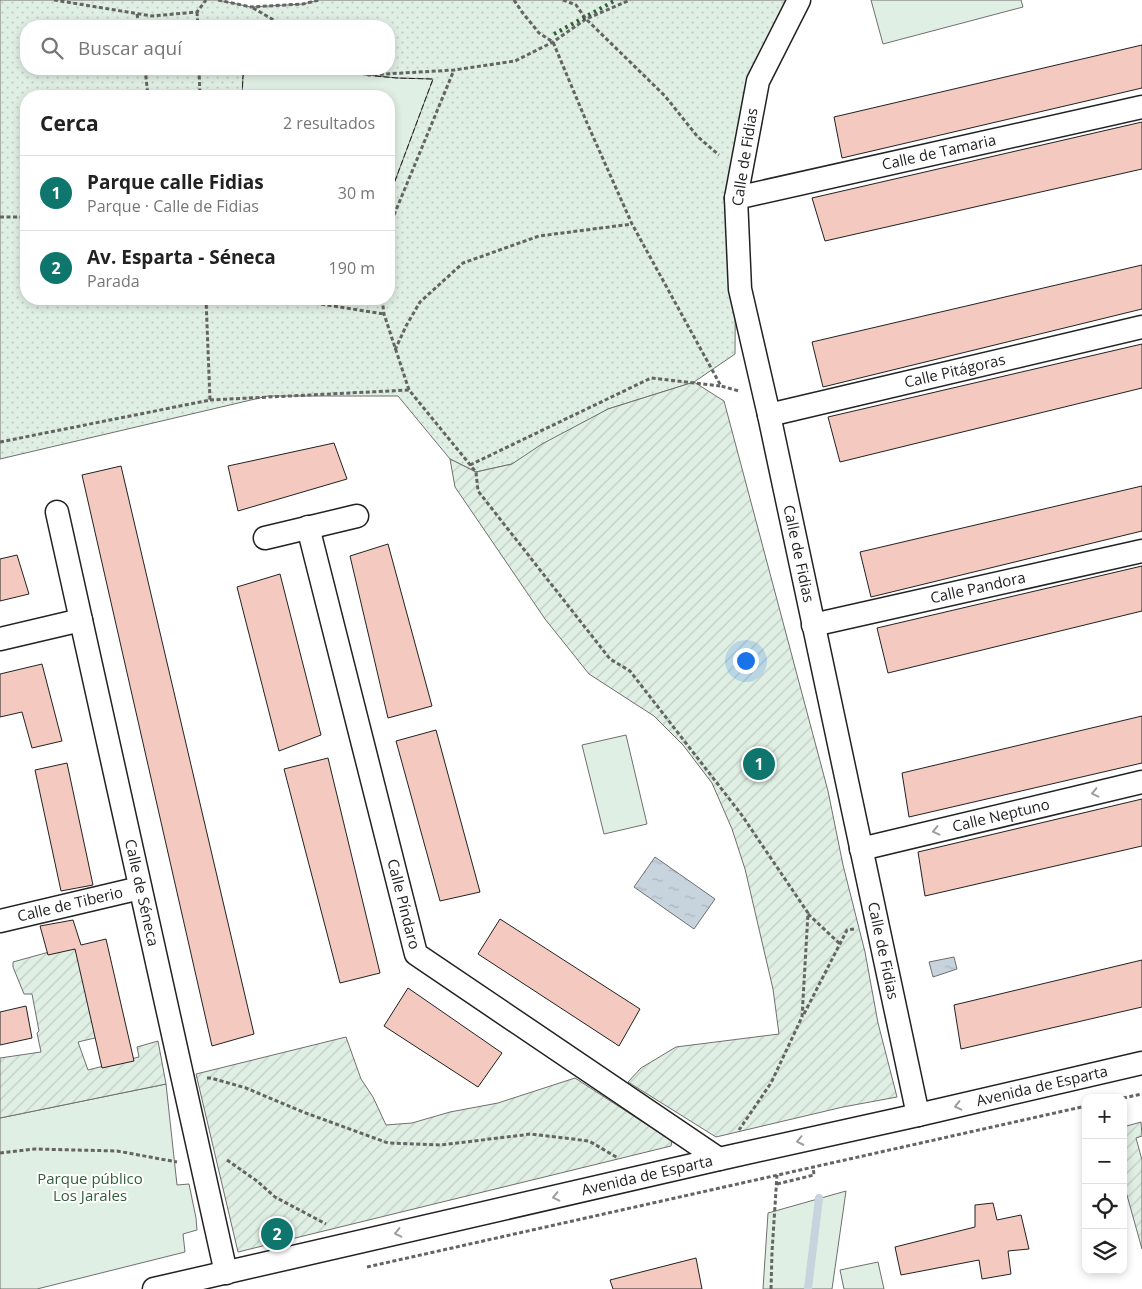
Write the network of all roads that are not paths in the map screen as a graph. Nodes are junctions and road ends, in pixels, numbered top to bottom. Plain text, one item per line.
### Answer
1 (799, 0) edge
2 (1142, 107) edge
3 (736, 198) junction
4 (1142, 327) edge
5 (767, 407) junction
6 (57, 512) dead end
7 (357, 516) dead end
8 (308, 527) junction
9 (265, 538) dead end
10 (1142, 550) edge
11 (81, 620) junction
12 (813, 625) junction
13 (0, 639) edge
14 (1142, 782) edge
15 (861, 849) junction
16 (140, 888) junction
17 (0, 921) edge
18 (1142, 1063) edge
19 (918, 1115) junction
20 (719, 1159) junction
21 (226, 1273) junction
22 (154, 1289) edge

1 - 3 street, Calle de Fidias
2 - 3 street, Calle de Tamaria
3 - 5 street, Calle de Fidias
4 - 5 street, Calle Pitágoras
5 - 12 street, Calle de Fidias
6 - 11 street, Calle de Séneca
7 - 8 street
8 - 9 street
8 - 20 street, Calle Píndaro
10 - 12 street, Calle Pandora
11 - 13 street
11 - 16 street, Calle de Séneca
12 - 15 street, Calle de Fidias
14 -> 15 street, Calle Neptuno
15 - 19 street, Calle de Fidias
16 - 17 street, Calle de Tiberio
16 - 21 street, Calle de Séneca
18 -> 19 street, Avenida de Esparta
19 -> 20 street, Avenida de Esparta
20 -> 21 street, Avenida de Esparta
21 - 22 street, Avenida de Esparta

